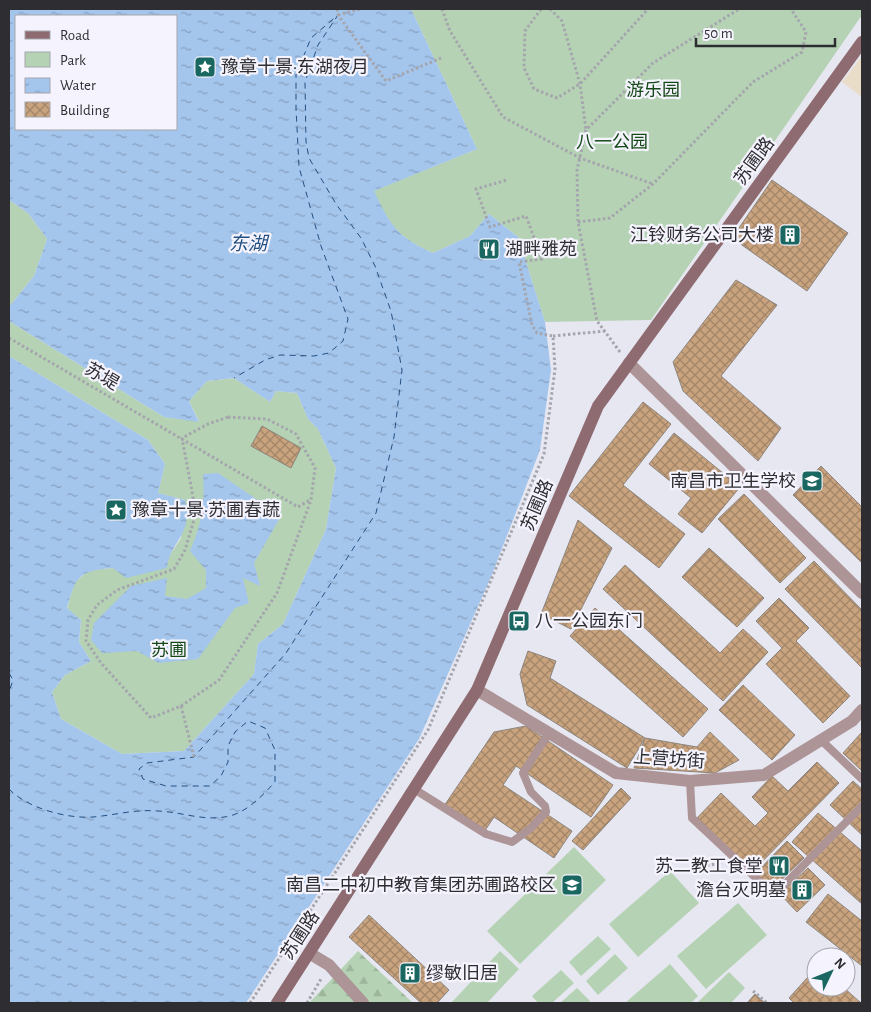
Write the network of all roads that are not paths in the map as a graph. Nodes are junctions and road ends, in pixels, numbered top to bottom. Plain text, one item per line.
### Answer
1 (861, 45) edge
2 (628, 363) junction
3 (862, 593) edge
4 (477, 690) junction
5 (862, 710) edge
6 (549, 733) junction
7 (821, 740) junction
8 (862, 779) edge
9 (690, 781) junction
10 (414, 789) junction
11 (862, 806) edge
12 (308, 953) junction
13 (277, 1003) edge
14 (362, 1003) edge

1 - 2 main road, 苏圃路
2 - 3 street
2 - 4 main road, 苏圃路
4 - 6 street, 上营坊街
4 - 10 main road, 苏圃路
5 - 7 street, 上营坊街
6 - 9 street, 上营坊街
6 - 10 lane
7 - 8 lane
7 - 9 street, 上营坊街
9 - 11 lane
10 - 12 main road, 苏圃路
12 - 13 main road, 苏圃路
12 - 14 street

